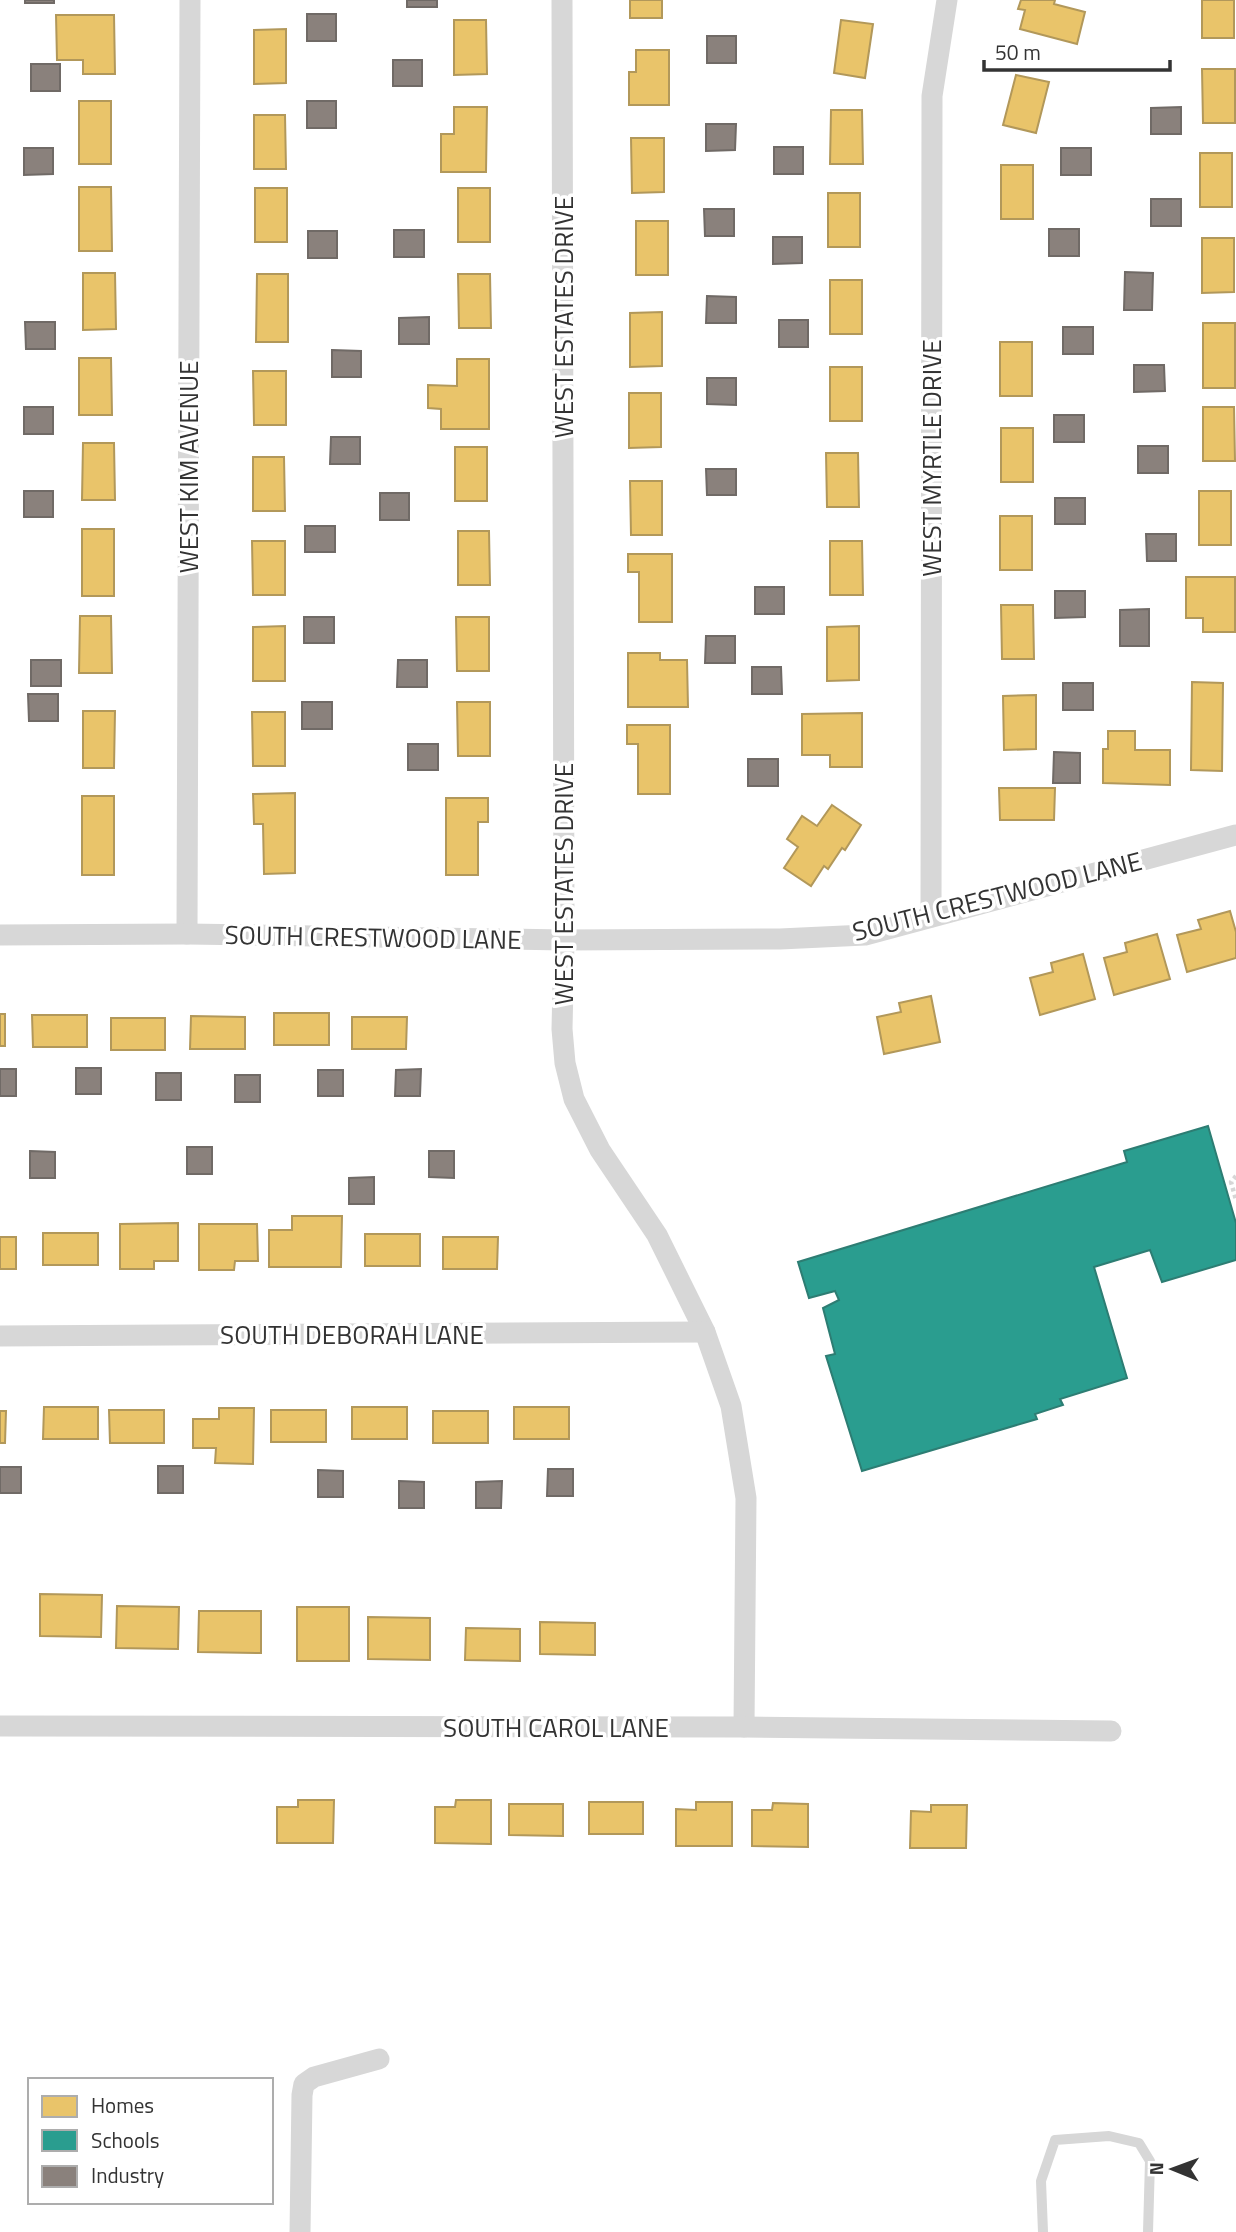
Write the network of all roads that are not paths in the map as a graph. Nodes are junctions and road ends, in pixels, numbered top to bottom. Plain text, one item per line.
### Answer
1 (190, 0) edge
2 (562, 0) edge
3 (947, 0) edge
4 (1236, 835) edge
5 (931, 917) junction
6 (187, 934) junction
7 (0, 935) edge
8 (564, 940) junction
9 (705, 1332) junction
10 (0, 1336) edge
11 (0, 1726) edge
12 (744, 1727) junction
13 (1111, 1731) dead end
14 (379, 2059) dead end
15 (300, 2232) edge
16 (1043, 2232) edge
17 (1148, 2232) edge

1 - 6 street, WEST KIM AVENUE
2 - 8 street, WEST ESTATES DRIVE
3 - 5 street, WEST MYRTLE DRIVE
4 - 5 street, SOUTH CRESTWOOD LANE
5 - 8 street, SOUTH CRESTWOOD LANE
6 - 7 street, SOUTH CRESTWOOD LANE
6 - 8 street, SOUTH CRESTWOOD LANE
8 - 9 street, WEST ESTATES DRIVE
9 - 10 street, SOUTH DEBORAH LANE
9 - 12 street, WEST ESTATES DRIVE
11 - 12 street, SOUTH CAROL LANE
12 - 13 street, SOUTH CAROL LANE
14 - 15 street
16 - 17 lane

